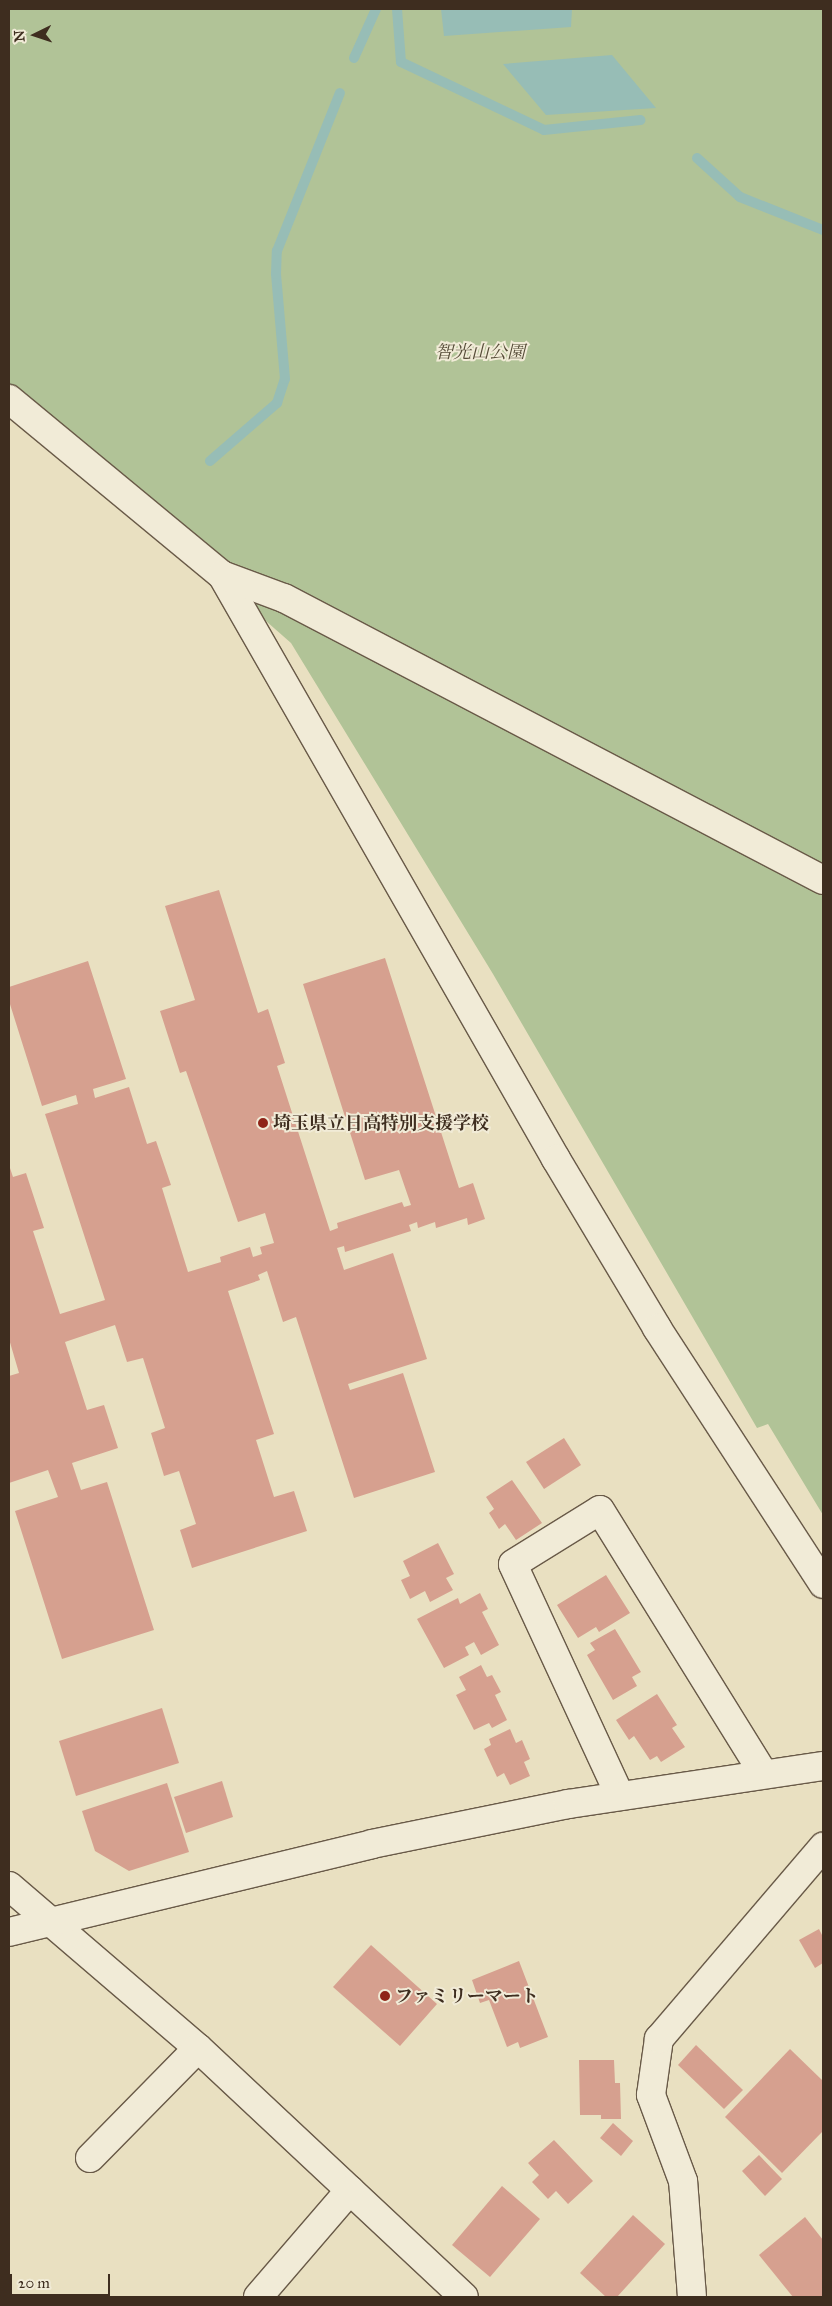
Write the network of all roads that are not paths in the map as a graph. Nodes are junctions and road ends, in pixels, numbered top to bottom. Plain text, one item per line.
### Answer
1 (9, 399) edge
2 (222, 575) junction
3 (823, 880) edge
4 (823, 1584) edge
5 (823, 1766) edge
6 (763, 1773) junction
7 (620, 1796) junction
8 (823, 1848) edge
9 (9, 1886) edge
10 (50, 1922) junction
11 (9, 1932) edge
12 (198, 2048) junction
13 (90, 2158) dead end
14 (350, 2190) junction
15 (258, 2297) edge
16 (464, 2297) edge
17 (692, 2297) edge

1 - 2 street
2 - 3 street
2 - 4 street
5 - 6 street
6 - 7 street
6 - 7 street
7 - 10 street
8 - 17 street
9 - 10 street
10 - 11 street
10 - 12 street
12 - 13 street
12 - 14 street
14 - 15 street
14 - 16 street

